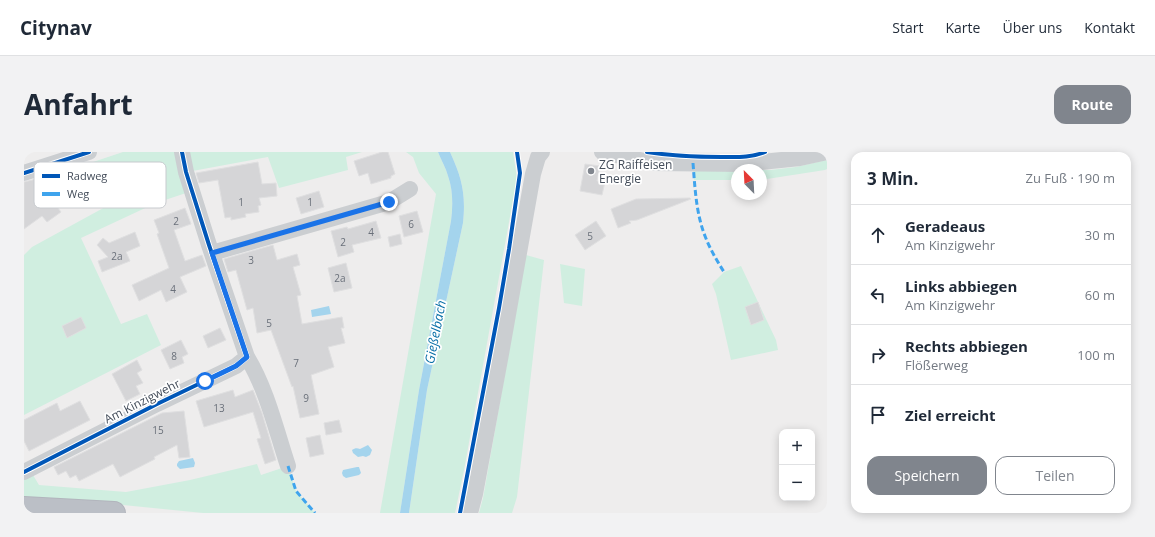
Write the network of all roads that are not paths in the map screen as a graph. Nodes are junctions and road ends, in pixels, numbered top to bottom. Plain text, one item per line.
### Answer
1 (89, 152) edge
2 (182, 152) edge
3 (542, 152) edge
4 (602, 152) edge
5 (827, 152) edge
6 (58, 162) edge
7 (34, 170) edge
8 (24, 173) edge
9 (410, 189) dead end
10 (212, 253) junction
11 (247, 357) junction
12 (288, 466) dead end
13 (24, 472) edge
14 (24, 508) edge
15 (114, 513) edge
16 (470, 513) edge

1 - 6 street
2 - 10 street
3 - 16 street
4 - 5 street
7 - 8 street
9 - 10 street
10 - 11 street
11 - 12 street
11 - 13 street, Am Kinzigwehr
14 - 15 highway

